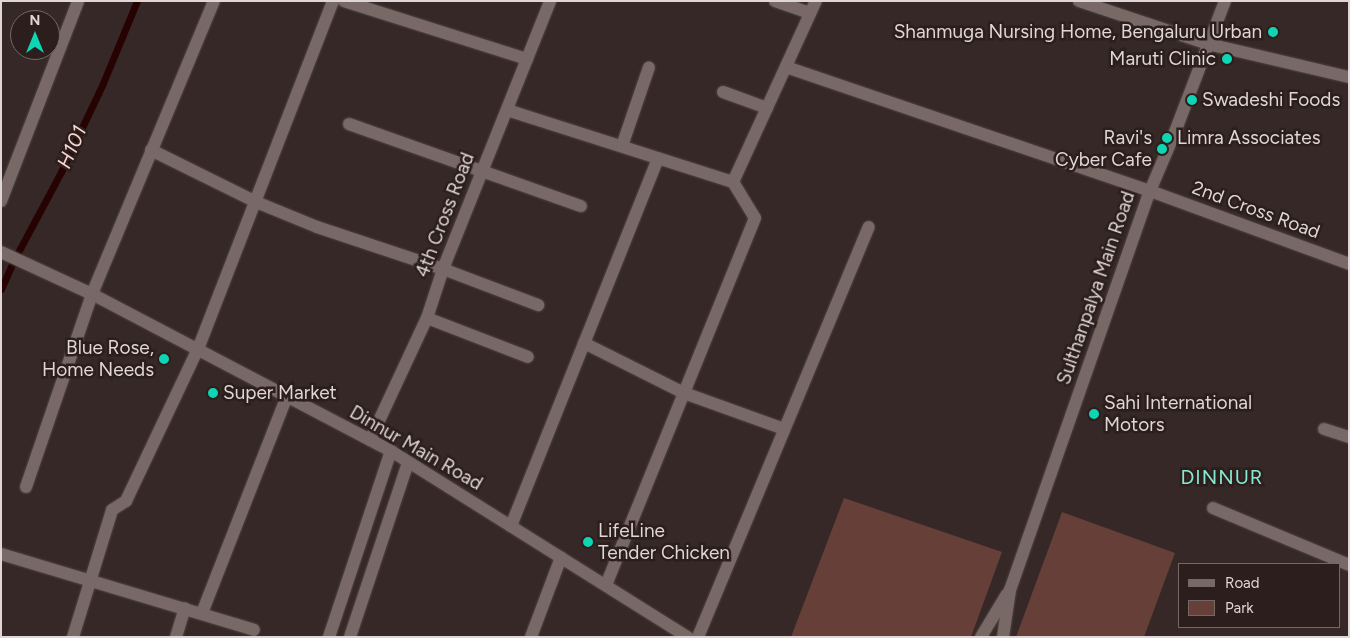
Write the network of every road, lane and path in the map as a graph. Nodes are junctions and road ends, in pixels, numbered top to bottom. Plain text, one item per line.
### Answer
1 (78, 1) edge
2 (214, 1) edge
3 (333, 1) edge
4 (344, 1) edge
5 (550, 1) edge
6 (775, 1) edge
7 (1079, 1) edge
8 (1225, 1) edge
9 (813, 7) edge
10 (1208, 44) junction
11 (527, 59) junction
12 (649, 67) dead end
13 (786, 67) junction
14 (1349, 77) edge
15 (723, 92) dead end
16 (767, 108) junction
17 (507, 110) junction
18 (350, 124) dead end
19 (622, 146) junction
20 (151, 150) junction
21 (658, 158) junction
22 (483, 170) junction
23 (733, 182) junction
24 (1150, 191) junction
25 (1, 201) edge
26 (256, 202) junction
27 (582, 206) dead end
28 (869, 227) dead end
29 (1, 252) edge
30 (1349, 264) edge
31 (443, 269) junction
32 (92, 294) junction
33 (538, 305) dead end
34 (427, 318) junction
35 (584, 343) junction
36 (198, 349) junction
37 (528, 357) dead end
38 (684, 393) junction
39 (287, 396) junction
40 (784, 429) junction
41 (1324, 429) dead end
42 (1349, 437) edge
43 (370, 440) junction
44 (391, 452) junction
45 (408, 463) junction
46 (26, 487) dead end
47 (1213, 508) dead end
48 (512, 526) junction
49 (1, 554) edge
50 (561, 558) junction
51 (1349, 565) edge
52 (90, 581) junction
53 (606, 586) junction
54 (1010, 590) junction
55 (184, 608) junction
56 (202, 613) junction
57 (254, 630) dead end
58 (73, 637) edge
59 (176, 637) edge
60 (329, 637) edge
61 (350, 637) edge
62 (531, 637) edge
63 (688, 637) edge
64 (698, 637) edge
65 (981, 637) edge
66 (1003, 637) edge

1 - 25 street
2 - 20 street
3 - 26 street
4 - 11 street
5 - 11 street, 4th Cross Road
6 - 9 street
7 - 10 street
8 - 10 street, Sulthanpalya Main Road
9 - 13 street
10 - 14 street
10 - 24 street, Sulthanpalya Main Road
11 - 17 street, 4th Cross Road
12 - 19 street
13 - 16 street
13 - 24 street, 2nd Cross Road
15 - 16 street
16 - 23 street
17 - 19 street
17 - 22 street, 4th Cross Road
18 - 22 street
19 - 21 street
20 - 26 street
20 - 32 street
21 - 23 street
21 - 35 street
22 - 27 street
22 - 31 street, 4th Cross Road
23 - 38 street
24 - 30 street, 2nd Cross Road
24 - 54 street, Sulthanpalya Main Road
26 - 31 street
26 - 36 street
28 - 40 street
29 - 32 street, Dinnur Main Road
31 - 33 street
31 - 34 street, 4th Cross Road
32 - 36 street, Dinnur Main Road
32 - 46 street
34 - 37 street
34 - 43 street, 4th Cross Road
35 - 38 street
35 - 48 street
36 - 39 street, Dinnur Main Road
36 - 52 street
38 - 40 street
38 - 53 street
39 - 43 street, Dinnur Main Road
39 - 56 street
40 - 64 street
41 - 42 street
43 - 44 street, Dinnur Main Road
44 - 45 street, Dinnur Main Road
44 - 60 street
45 - 48 street, Dinnur Main Road
45 - 61 street
47 - 51 street
48 - 50 street, Dinnur Main Road
49 - 52 street
50 - 53 street, Dinnur Main Road
50 - 62 street
52 - 55 street
52 - 58 street
53 - 63 street, Dinnur Main Road
54 - 65 street, Sulthanpalya Main Road
54 - 66 street, Sulthanpalya Main Road
55 - 56 street
55 - 59 street
56 - 57 street

